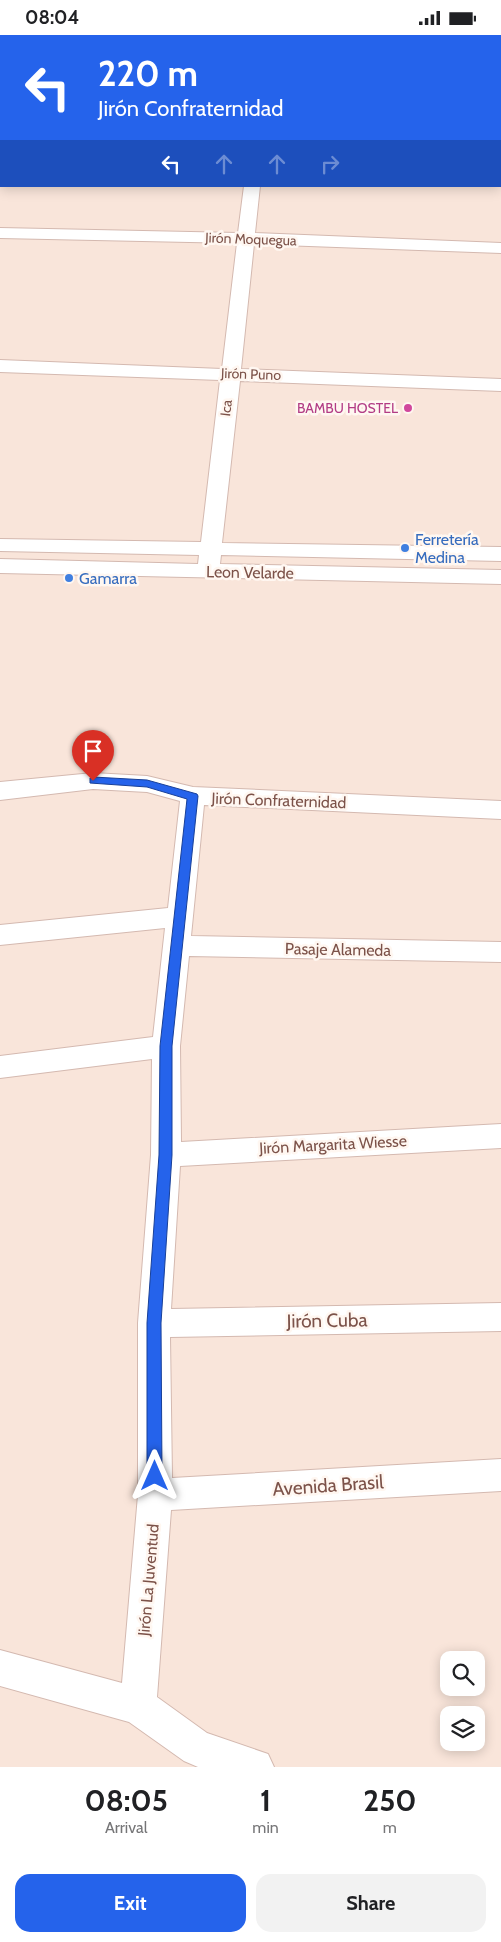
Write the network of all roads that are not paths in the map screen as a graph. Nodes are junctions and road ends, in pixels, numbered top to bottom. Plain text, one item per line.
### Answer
1 (252, 187) edge
2 (0, 222) edge
3 (0, 233) edge
4 (246, 233) junction
5 (501, 236) edge
6 (501, 248) edge
7 (0, 366) edge
8 (0, 377) edge
9 (230, 379) junction
10 (501, 385) edge
11 (501, 393) edge
12 (0, 545) edge
13 (211, 548) junction
14 (501, 554) edge
15 (0, 566) edge
16 (208, 571) junction
17 (501, 577) edge
18 (0, 791) edge
19 (193, 796) junction
20 (501, 809) edge
21 (177, 931) junction
22 (0, 935) edge
23 (501, 953) edge
24 (166, 1046) junction
25 (0, 1067) edge
26 (501, 1135) edge
27 (166, 1155) junction
28 (501, 1317) edge
29 (154, 1323) junction
30 (494, 1480) edge
31 (155, 1495) junction
32 (0, 1668) edge
33 (138, 1706) junction
34 (255, 1767) edge

1 - 4 street, Ica
2 - 4 street, Jirón Moquegua
3 - 4 street, Jirón Moquegua
4 - 5 street, Jirón Moquegua
4 - 6 street, Jirón Moquegua
4 - 9 street, Ica
7 - 9 street, Jirón Puno
8 - 9 street, Jirón Puno
9 - 10 street, Jirón Puno
9 - 11 street, Jirón Puno
9 - 13 street, Ica
12 - 13 street, Leon Velarde
13 - 14 street, Leon Velarde
13 - 16 street, Ica
15 - 16 street, Leon Velarde
16 - 17 street, Leon Velarde
18 - 19 street, Jirón Confraternidad
19 - 20 street, Jirón Confraternidad
19 - 21 street, Jirón La Juventud
21 - 22 street, Pasaje Alameda
21 - 23 street, Pasaje Alameda
21 - 24 street, Jirón La Juventud
24 - 25 street
24 - 27 street, Jirón La Juventud
26 - 27 street, Jirón Margarita Wiesse
27 - 29 street, Jirón La Juventud
28 - 29 street, Jirón Cuba
29 - 31 street, Jirón La Juventud
30 - 31 street, Avenida Brasil
31 - 33 street, Jirón La Juventud
32 - 33 street
33 - 34 street

